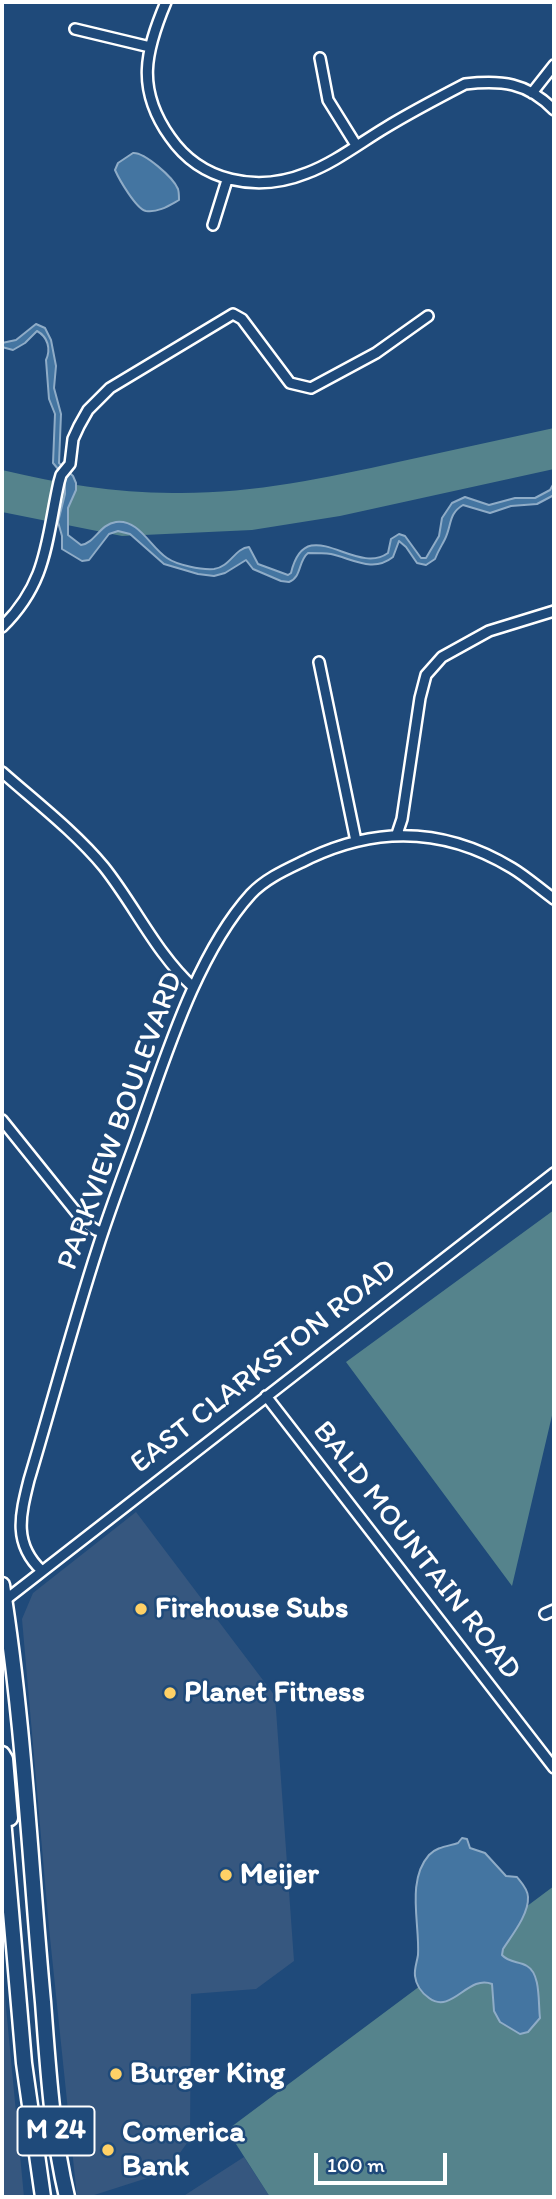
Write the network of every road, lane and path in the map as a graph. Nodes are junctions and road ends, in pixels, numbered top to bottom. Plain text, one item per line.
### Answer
1 (166, 2) edge
2 (75, 29) dead end
3 (150, 47) junction
4 (320, 58) dead end
5 (554, 65) edge
6 (532, 93) junction
7 (554, 110) edge
8 (356, 145) junction
9 (227, 180) junction
10 (213, 225) dead end
11 (428, 316) dead end
12 (554, 611) edge
13 (2, 626) edge
14 (319, 662) dead end
15 (2, 772) edge
16 (397, 834) junction
17 (356, 841) junction
18 (554, 899) edge
19 (193, 987) junction
20 (2, 1120) edge
21 (554, 1173) edge
22 (103, 1232) junction
23 (266, 1396) junction
24 (42, 1571) junction
25 (2, 1585) edge
26 (4, 1601) junction
27 (2, 1754) edge
28 (554, 1768) edge
29 (2, 1807) edge
30 (31, 1870) junction
31 (14, 1947) junction
32 (38, 1950) junction
33 (43, 2197) edge
34 (67, 2197) edge

1 - 3 street
2 - 3 street
3 - 9 street
4 - 8 street
5 - 6 street
6 - 7 street
6 - 8 street
8 - 9 street
9 - 10 street
11 - 13 street
12 - 16 street
14 - 17 street
15 - 19 street
16 - 17 street, PARKVIEW BOULEVARD
16 - 18 street, PARKVIEW BOULEVARD
17 - 19 street, PARKVIEW BOULEVARD
19 - 22 street, PARKVIEW BOULEVARD
20 - 22 street
21 - 23 street, EAST CLARKSTON ROAD
22 - 24 street, PARKVIEW BOULEVARD
23 - 24 street, EAST CLARKSTON ROAD
23 - 28 street, BALD MOUNTAIN ROAD
24 - 26 street, EAST CLARKSTON ROAD
25 - 26 main road, M 24
26 - 30 main road, M 24
27 - 30 main road
29 - 31 main road, M 24
30 - 32 main road, M 24
31 - 32 main road
31 - 33 main road, M 24
32 - 34 main road, M 24

